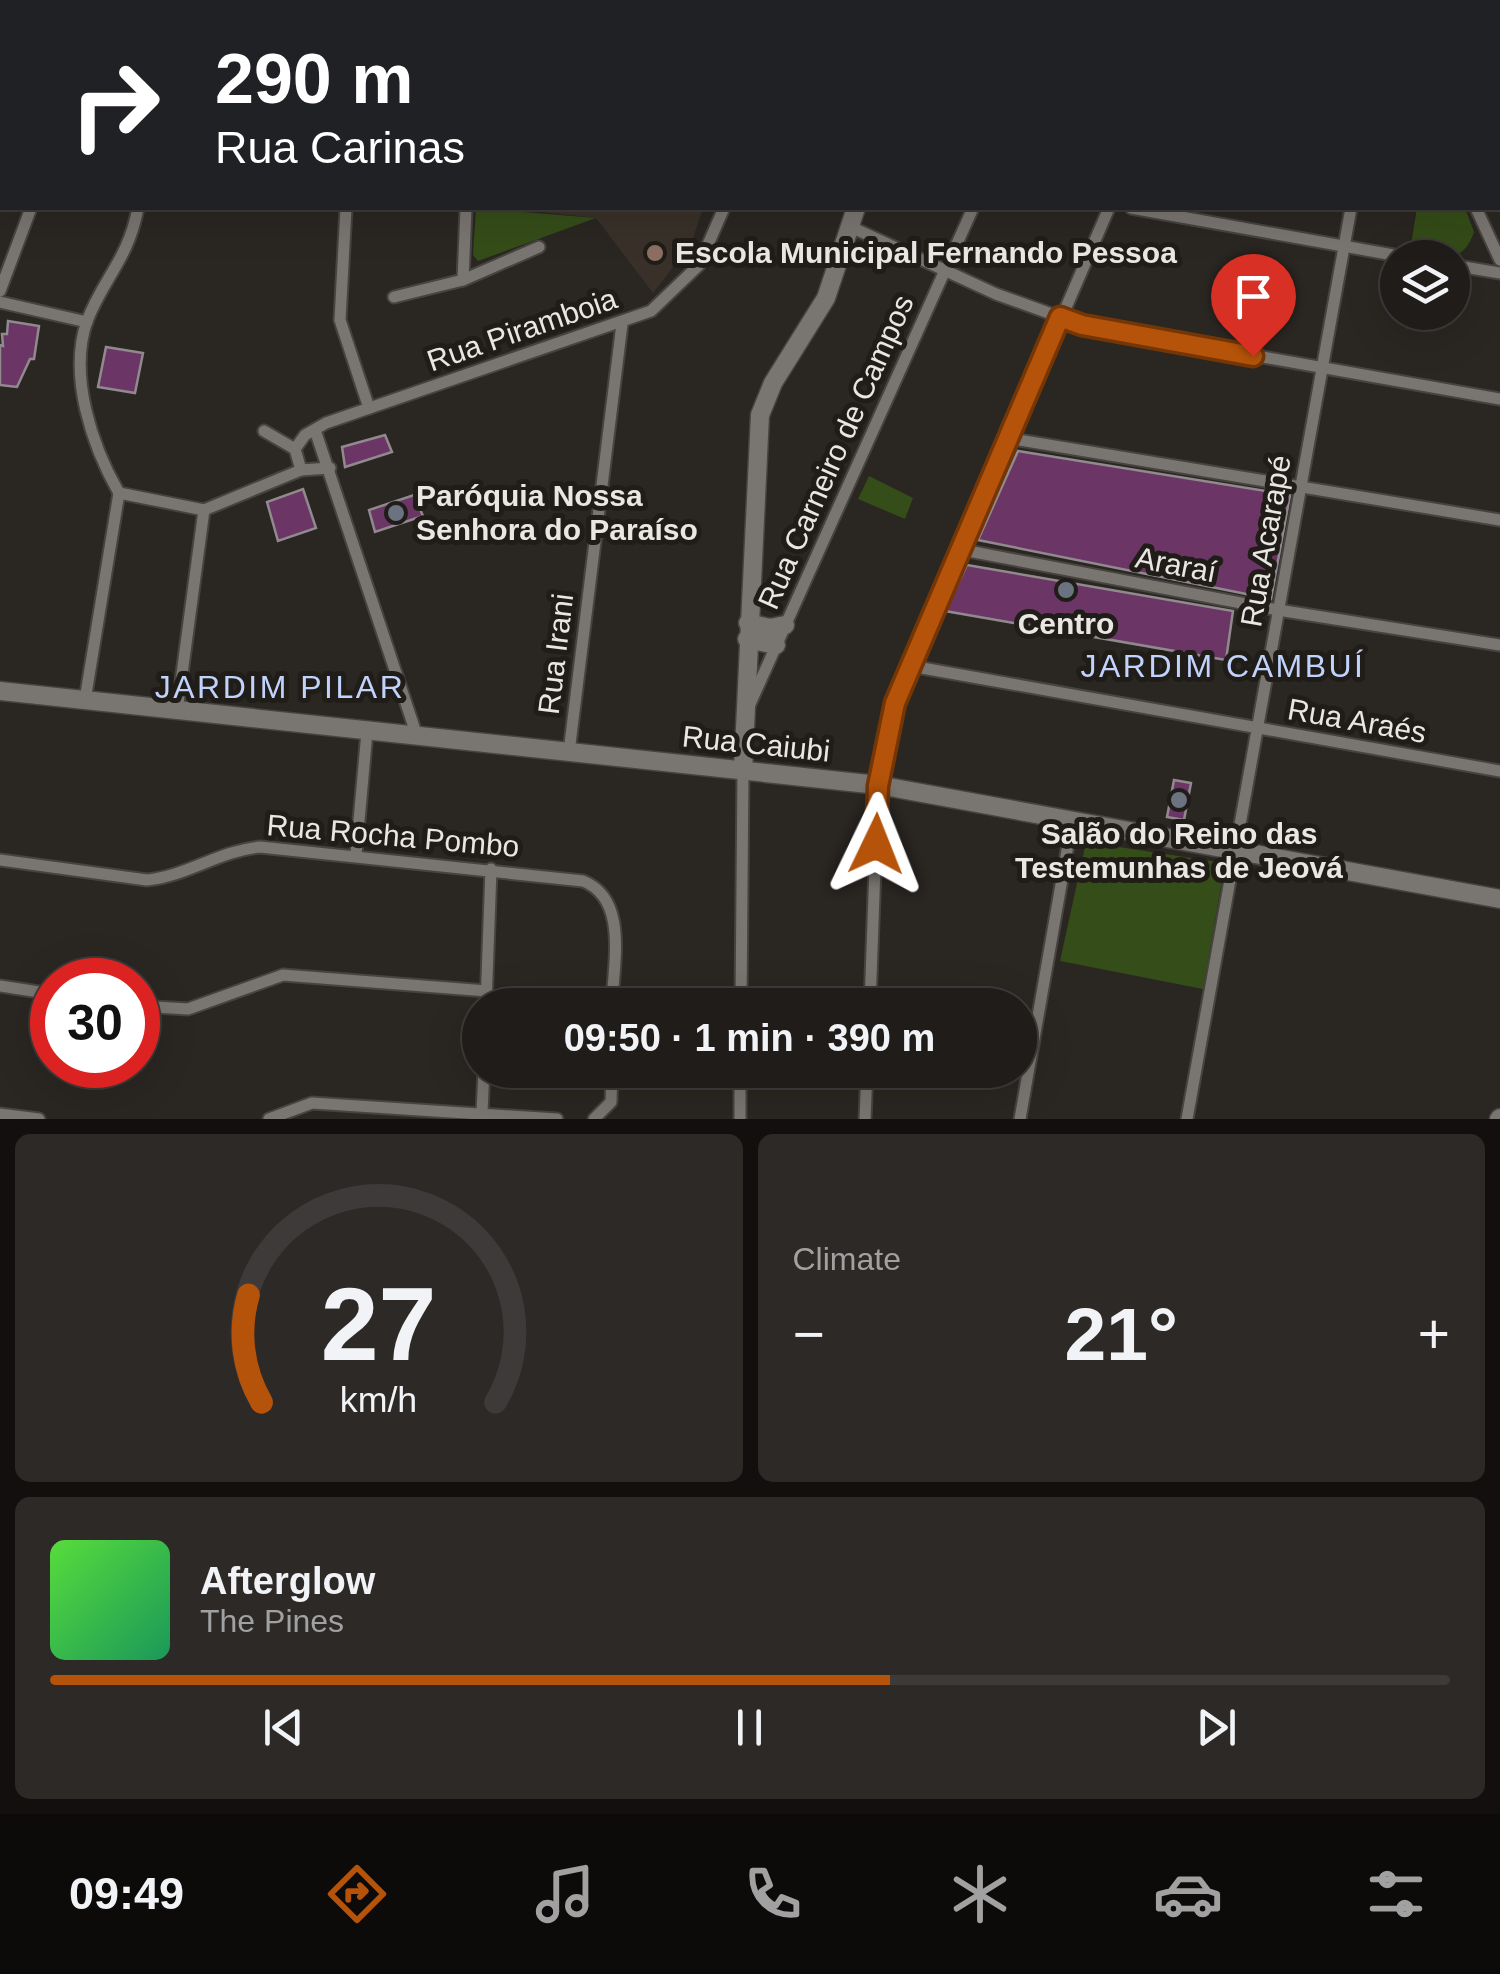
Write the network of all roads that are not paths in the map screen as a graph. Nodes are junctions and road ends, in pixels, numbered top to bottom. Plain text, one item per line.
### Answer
1 (31, 210) edge
2 (137, 210) edge
3 (346, 210) edge
4 (466, 210) edge
5 (723, 210) edge
6 (855, 210) edge
7 (972, 210) edge
8 (1109, 210) edge
9 (1142, 210) edge
10 (1350, 210) edge
11 (1477, 210) edge
12 (851, 227) junction
13 (1344, 246) junction
14 (540, 247) dead end
15 (1380, 253) edge
16 (1500, 260) edge
17 (1470, 268) edge
18 (945, 271) junction
19 (1500, 273) edge
20 (463, 280) junction
21 (0, 291) edge
22 (394, 297) dead end
23 (0, 302) edge
24 (1060, 317) junction
25 (87, 322) junction
26 (622, 324) junction
27 (1322, 369) junction
28 (1500, 399) edge
29 (369, 408) junction
30 (315, 430) junction
31 (264, 432) dead end
32 (1007, 438) junction
33 (295, 449) junction
34 (330, 468) junction
35 (301, 470) junction
36 (1300, 488) junction
37 (120, 493) junction
38 (204, 510) junction
39 (1500, 520) edge
40 (962, 550) junction
41 (1278, 610) junction
42 (785, 625) junction
43 (747, 631) junction
44 (776, 645) junction
45 (1500, 645) edge
46 (911, 666) junction
47 (0, 691) edge
48 (85, 700) junction
49 (176, 711) junction
50 (744, 717) junction
51 (1257, 729) junction
52 (368, 732) junction
53 (417, 736) junction
54 (569, 752) junction
55 (742, 770) junction
56 (1500, 770) edge
57 (878, 786) junction
58 (1072, 822) junction
59 (1236, 849) junction
60 (356, 854) junction
61 (0, 860) edge
62 (491, 869) junction
63 (1500, 899) edge
64 (0, 986) edge
65 (462, 988) edge
66 (487, 988) edge
67 (612, 988) edge
68 (741, 988) edge
69 (871, 988) edge
70 (30, 991) edge
71 (160, 1007) edge
72 (483, 1088) edge
73 (611, 1088) edge
74 (740, 1088) edge
75 (866, 1088) edge
76 (482, 1112) junction
77 (0, 1114) edge
78 (39, 1119) edge
79 (269, 1119) edge
80 (556, 1119) edge
81 (594, 1119) edge
82 (740, 1119) edge
83 (865, 1119) edge
84 (1020, 1119) edge
85 (1187, 1119) edge

1 - 21 street
2 - 25 street
3 - 29 street
4 - 20 street
5 - 26 street, Rua Piramboia
6 - 12 street
7 - 18 street, Rua Carneiro de Campos
8 - 24 street
9 - 13 street
10 - 13 street, Rua Acarapé
11 - 16 street
12 - 18 street
12 - 43 street
13 - 15 street
13 - 27 street, Rua Acarapé
14 - 20 street
17 - 19 street
18 - 24 street
18 - 42 street, Rua Carneiro de Campos
20 - 22 street
23 - 25 street
24 - 27 street
24 - 32 street
25 - 37 street
26 - 29 street, Rua Piramboia
26 - 54 street, Rua Irani
27 - 28 street
27 - 36 street, Rua Acarapé
29 - 30 street, Rua Piramboia
30 - 33 street, Rua Piramboia
30 - 34 street
31 - 33 street
32 - 36 street
32 - 40 street
33 - 35 street
34 - 35 street
34 - 53 street
35 - 38 street
36 - 39 street
36 - 41 street, Rua Acarapé
37 - 38 street
37 - 48 street
38 - 49 street
40 - 41 street, Araraí
40 - 46 street
41 - 45 street, Araraí
41 - 51 street, Rua Acarapé
42 - 43 street
42 - 44 street, Rua Carneiro de Campos
43 - 44 street
43 - 50 street
44 - 50 street, Rua Carneiro de Campos
46 - 51 street, Rua Araés
46 - 57 street
47 - 48 street, Rua Caiubi
48 - 49 street, Rua Caiubi
49 - 52 street, Rua Caiubi
50 - 55 street
51 - 56 street, Rua Araés
51 - 59 street, Rua Acarapé
52 - 53 street, Rua Caiubi
52 - 60 street
53 - 54 street, Rua Caiubi
54 - 55 street, Rua Caiubi
55 - 57 street, Rua Caiubi
55 - 68 street
57 - 58 street, Rua Caiubi
57 - 69 street
58 - 59 street, Rua Caiubi
58 - 84 street
59 - 63 street, Rua Caiubi
59 - 85 street, Rua Acarapé
60 - 61 street, Rua Rocha Pombo
60 - 62 street, Rua Rocha Pombo
62 - 66 street
62 - 67 street, Rua Rocha Pombo
64 - 70 street
65 - 71 street
72 - 76 street
73 - 81 street
74 - 82 street
75 - 83 street
76 - 79 street
76 - 80 street
77 - 78 street

